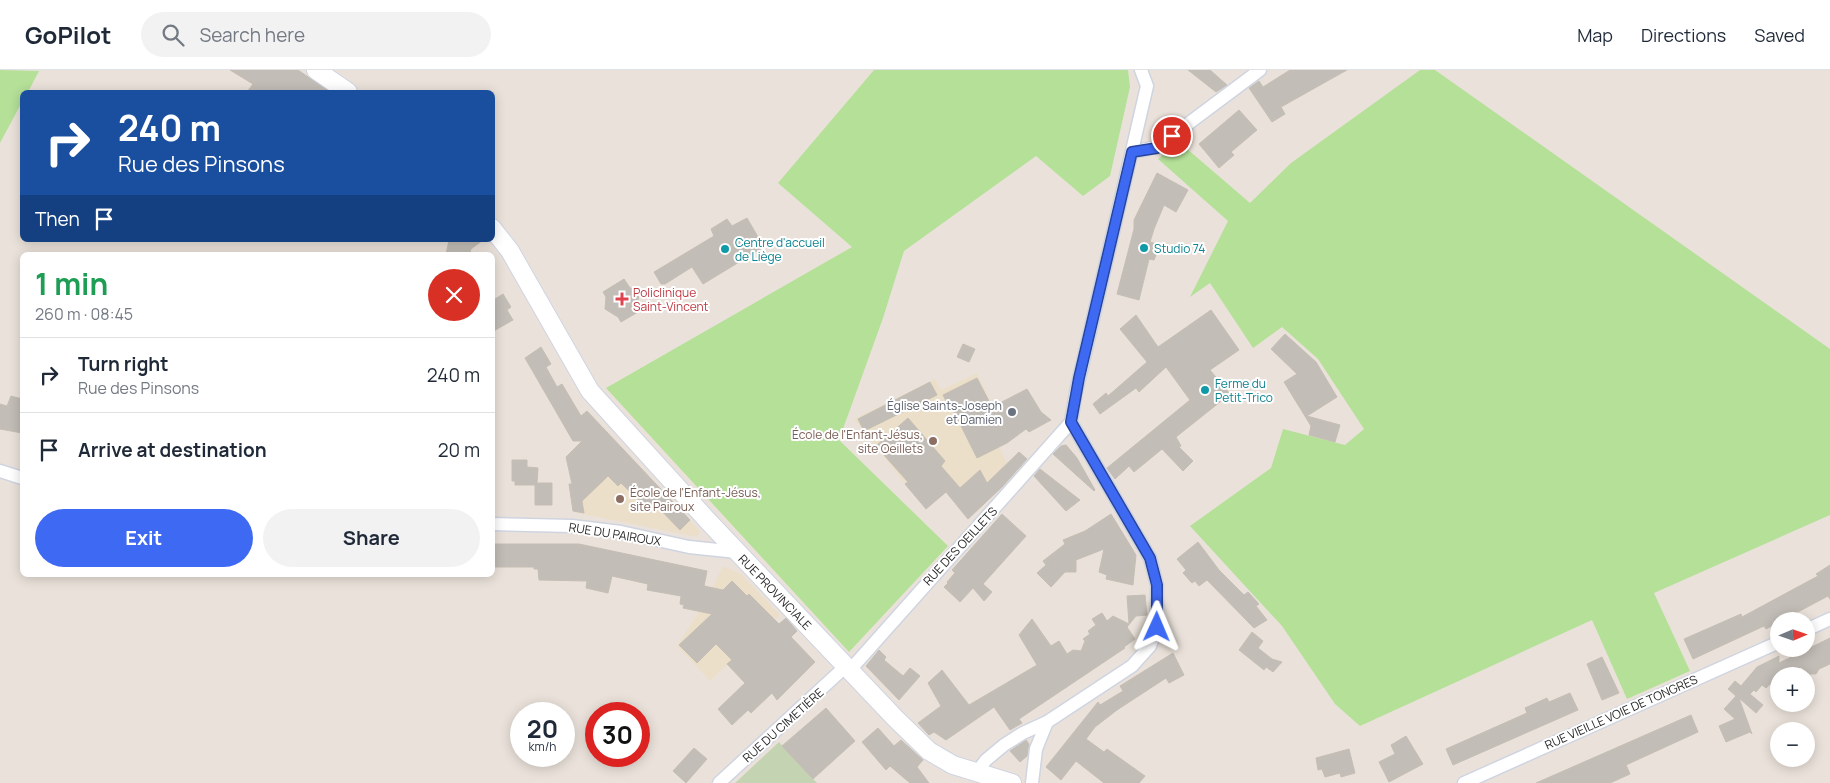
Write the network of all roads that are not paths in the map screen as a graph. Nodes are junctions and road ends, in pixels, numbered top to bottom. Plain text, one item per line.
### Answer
1 (316, 70) edge
2 (1141, 70) edge
3 (1260, 70) edge
4 (345, 90) edge
5 (1132, 152) junction
6 (495, 232) edge
7 (1071, 422) junction
8 (0, 471) edge
9 (20, 477) edge
10 (495, 524) edge
11 (737, 552) junction
12 (1830, 619) edge
13 (1815, 626) edge
14 (1770, 646) edge
15 (848, 668) junction
16 (1047, 722) junction
17 (976, 772) junction
18 (719, 783) edge
19 (1012, 783) edge
20 (1032, 783) edge
21 (1464, 783) edge

1 - 4 main road
2 - 5 street
3 - 5 street
5 - 7 street
6 - 11 main road, RUE PROVINCIALE
7 - 15 street, RUE DES OEILLETS
7 - 16 street
8 - 9 street
10 - 11 street, RUE DU PAIROUX
11 - 15 main road, RUE PROVINCIALE
12 - 13 street
14 - 21 street, RUE VIEILLE VOIE DE TONGRES
15 - 17 main road, RUE PROVINCIALE
15 - 18 street, RUE DU CIMETIÈRE
16 - 17 street
16 - 20 street
17 - 19 main road, RUE PROVINCIALE

